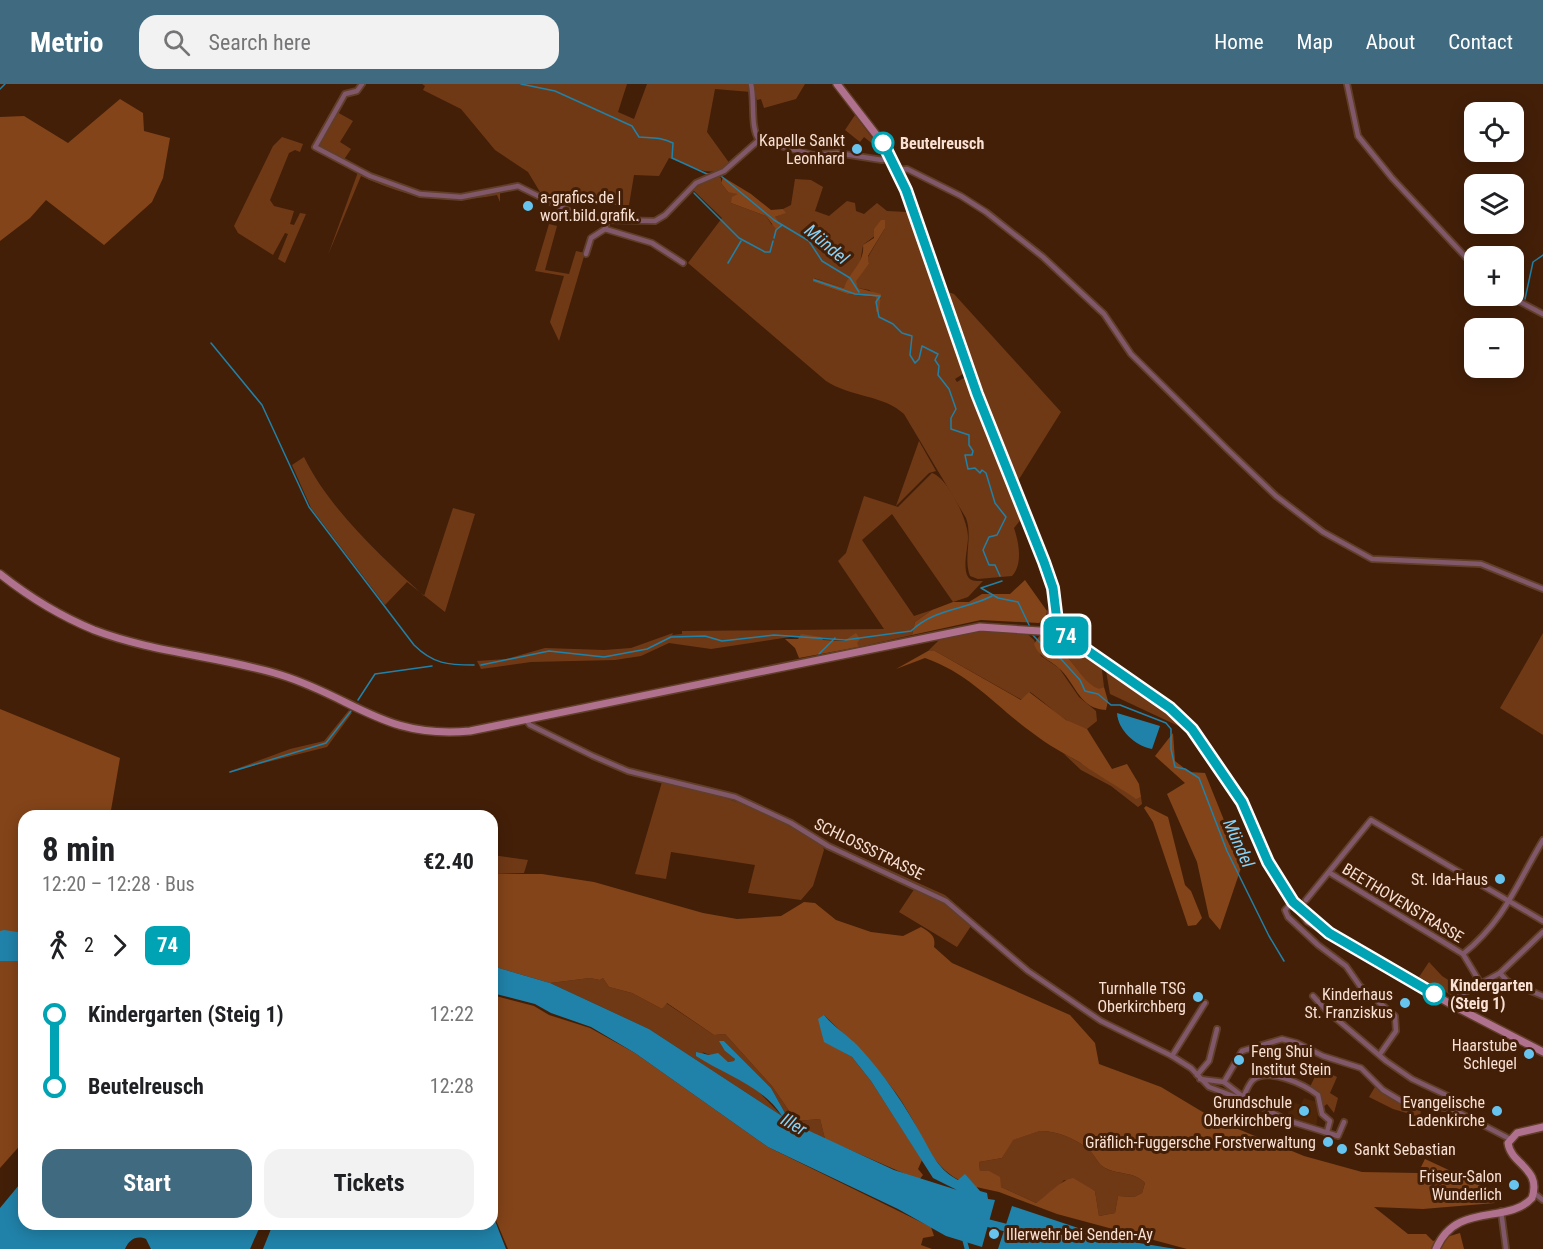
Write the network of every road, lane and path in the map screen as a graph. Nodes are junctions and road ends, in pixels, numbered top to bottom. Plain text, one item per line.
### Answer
1 (362, 84) edge
2 (837, 84) edge
3 (1347, 84) edge
4 (751, 85) edge
5 (759, 140) junction
6 (892, 158) junction
7 (898, 170) junction
8 (607, 220) junction
9 (606, 229) junction
10 (586, 254) dead end
11 (1464, 255) edge
12 (683, 262) dead end
13 (1524, 304) edge
14 (1543, 314) edge
15 (0, 574) edge
16 (1543, 589) edge
17 (1055, 602) junction
18 (1057, 621) junction
19 (1046, 632) junction
20 (1074, 642) junction
21 (526, 720) junction
22 (1543, 840) edge
23 (1330, 873) junction
24 (1306, 900) dead end
25 (1509, 900) junction
26 (1293, 902) junction
27 (1543, 921) edge
28 (1543, 932) edge
29 (1463, 954) junction
30 (1500, 973) junction
31 (1481, 984) junction
32 (1313, 996) dead end
33 (1543, 996) edge
34 (1205, 1003) dead end
35 (1451, 1004) junction
36 (1217, 1029) dead end
37 (1543, 1052) edge
38 (1380, 1054) junction
39 (1172, 1056) junction
40 (1199, 1077) junction
41 (1224, 1083) junction
42 (1243, 1096) junction
43 (1452, 1109) junction
44 (1344, 1122) dead end
45 (1543, 1126) edge
46 (1327, 1132) junction
47 (1510, 1138) junction
48 (1534, 1193) junction
49 (1543, 1200) edge
50 (1501, 1211) junction
51 (1437, 1247) edge
52 (1506, 1249) edge

1 - 8 street
2 - 6 main road
3 - 11 street
4 - 5 street
5 - 6 street
5 - 8 street
6 - 7 main road
7 - 16 street
7 - 17 main road
8 - 9 street
9 - 10 street
9 - 12 street
13 - 14 street
15 - 21 main road
17 - 18 main road
17 - 19 main road
18 - 19 main road
18 - 20 main road
19 - 20 main road
19 - 21 main road
20 - 26 main road
21 - 39 street, SCHLOSSSTRASSE
22 - 25 street
23 - 24 street, BEETHOVENSTRASSE
23 - 25 street, BEETHOVENSTRASSE
23 - 29 street, BEETHOVENSTRASSE
25 - 27 street
25 - 29 street
26 - 35 main road
26 - 38 street
28 - 30 street
29 - 31 street, BEETHOVENSTRASSE
30 - 31 street
30 - 33 street
31 - 35 street
32 - 38 street
34 - 39 street
35 - 37 main road
36 - 40 street
38 - 43 street
39 - 40 street, SCHLOSSSTRASSE
40 - 41 street, SCHLOSSSTRASSE
40 - 42 street, SCHLOSSSTRASSE
41 - 42 street
41 - 43 street
42 - 46 street, SCHLOSSSTRASSE
42 - 46 street
43 - 47 street
44 - 46 street
45 - 47 main road
47 - 48 main road
48 - 49 street
48 - 50 main road
50 - 51 main road
50 - 52 street

